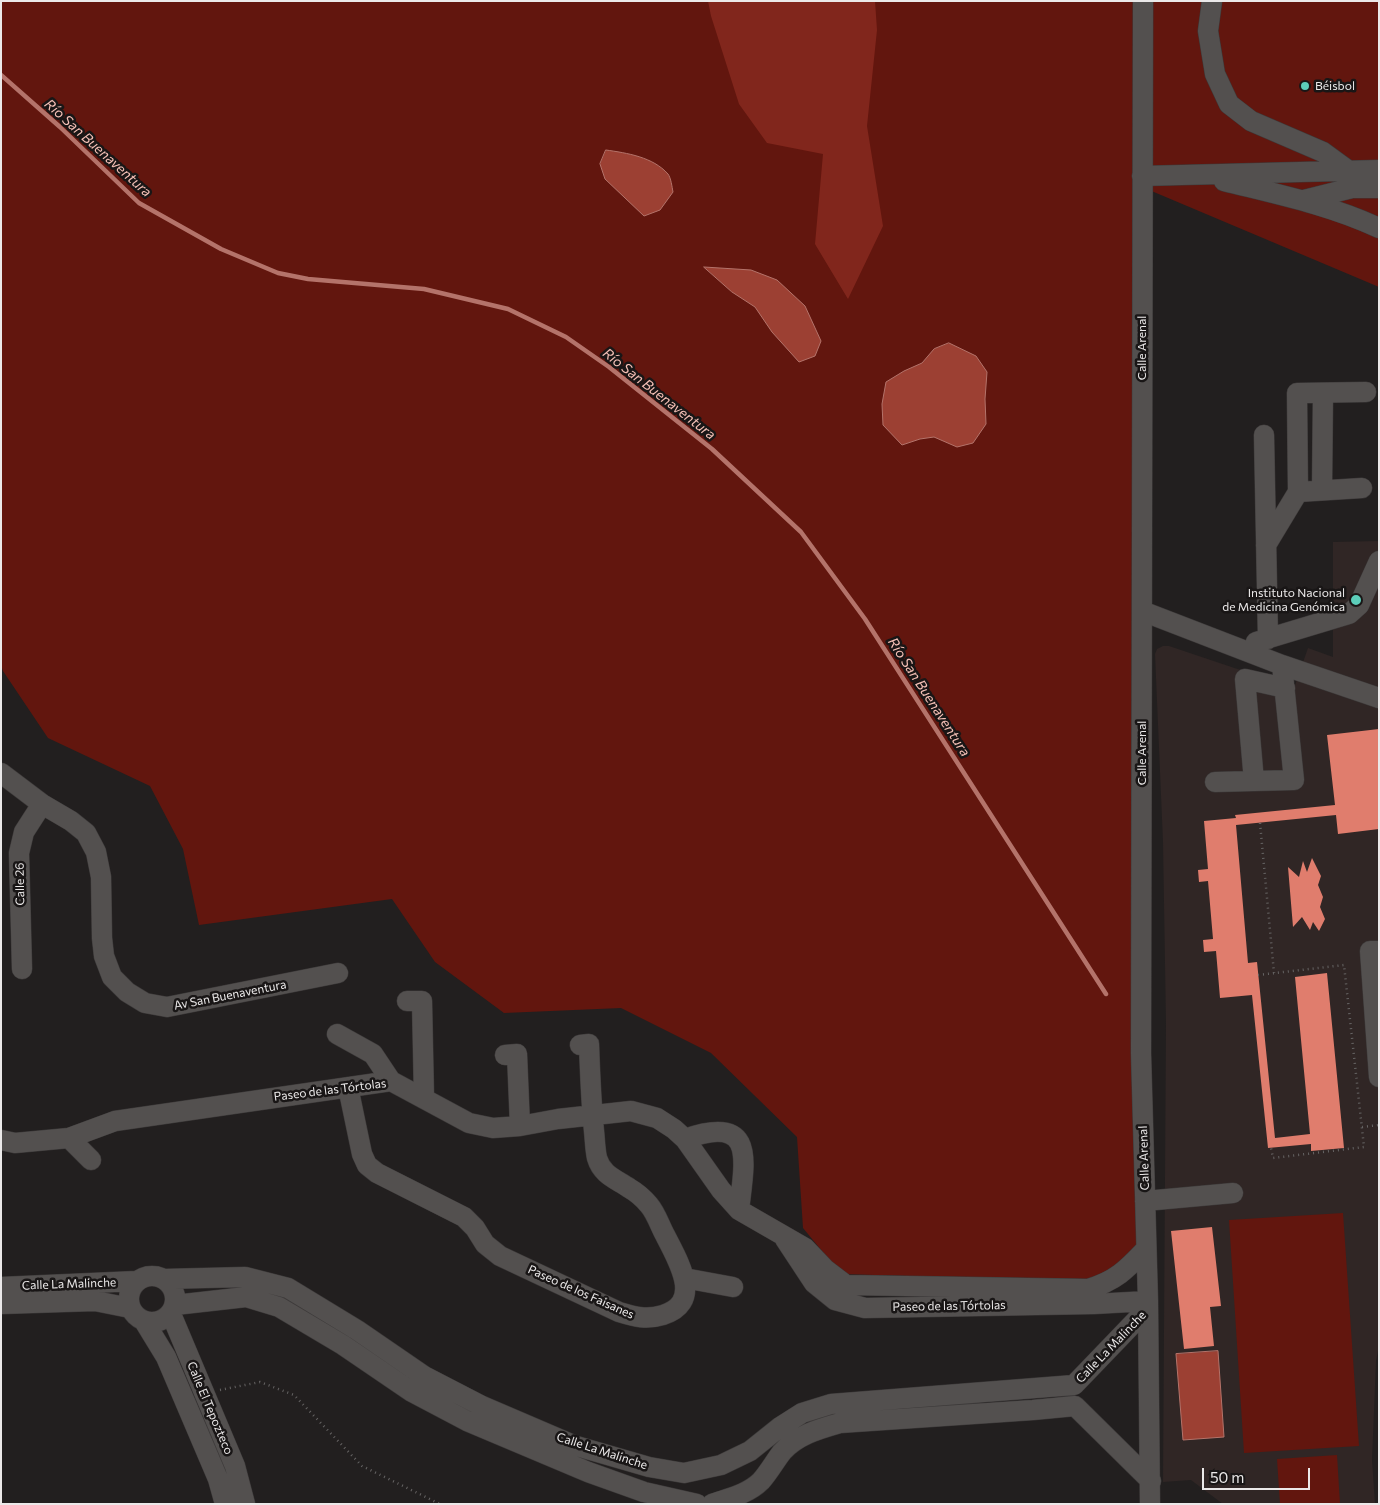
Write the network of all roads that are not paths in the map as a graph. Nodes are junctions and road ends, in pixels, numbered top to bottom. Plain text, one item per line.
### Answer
1 (1143, 1) edge
2 (1212, 1) edge
3 (1379, 170) edge
4 (1349, 171) junction
5 (1198, 174) junction
6 (1142, 176) junction
7 (1379, 188) edge
8 (1304, 200) junction
9 (1379, 228) edge
10 (1366, 392) dead end
11 (1323, 393) junction
12 (1264, 435) dead end
13 (1362, 488) dead end
14 (1322, 490) junction
15 (1298, 492) junction
16 (1266, 545) junction
17 (1379, 560) edge
18 (1142, 611) junction
19 (1268, 639) junction
20 (1238, 648) junction
21 (1282, 665) junction
22 (1285, 688) junction
23 (1379, 698) edge
24 (1, 774) edge
25 (1254, 781) junction
26 (1215, 782) dead end
27 (42, 804) junction
28 (1379, 951) edge
29 (22, 970) dead end
30 (338, 973) dead end
31 (407, 1001) dead end
32 (337, 1034) dead end
33 (580, 1045) dead end
34 (505, 1055) dead end
35 (1379, 1077) edge
36 (391, 1081) junction
37 (348, 1086) junction
38 (424, 1098) junction
39 (592, 1115) junction
40 (520, 1126) junction
41 (69, 1138) junction
42 (1, 1140) edge
43 (685, 1140) junction
44 (91, 1160) dead end
45 (1233, 1193) dead end
46 (1145, 1201) junction
47 (739, 1210) junction
48 (783, 1236) junction
49 (1146, 1249) junction
50 (684, 1278) junction
51 (164, 1279) junction
52 (137, 1281) junction
53 (1, 1286) edge
54 (733, 1287) dead end
55 (1, 1304) edge
56 (1148, 1305) junction
57 (173, 1309) junction
58 (137, 1315) junction
59 (1074, 1385) junction
60 (1031, 1389) junction
61 (1075, 1406) junction
62 (1033, 1410) junction
63 (684, 1474) junction
64 (1151, 1481) junction
65 (743, 1498) edge
66 (225, 1504) edge
67 (245, 1504) edge
68 (694, 1504) edge
69 (712, 1504) edge
70 (1150, 1504) edge

1 - 6 street, Calle Arenal
2 - 4 street
3 - 4 street
4 - 5 street
5 - 6 street
5 - 8 street
6 - 18 street, Calle Arenal
7 - 8 street
8 - 9 street
10 - 11 street
11 - 14 street
11 - 15 street
12 - 16 street
13 - 14 street
14 - 15 street
15 - 16 street
16 - 19 street
17 - 19 street
18 - 20 street
18 - 46 street, Calle Arenal
19 - 20 street
20 - 21 street
21 - 22 street
21 - 23 street
22 - 25 street
22 - 25 street
24 - 27 street, Av San Buenaventura
25 - 26 street
27 - 29 street, Calle 26
27 - 30 street, Av San Buenaventura
28 - 35 street
31 - 38 street
32 - 36 street
33 - 39 street, Paseo de los Faisanes
34 - 40 street
36 - 37 street, Paseo de las Tórtolas
36 - 38 street, Paseo de las Tórtolas
37 - 41 street, Paseo de las Tórtolas
37 - 50 street, Paseo de los Faisanes
38 - 40 street, Paseo de las Tórtolas
39 - 40 street, Paseo de las Tórtolas
39 - 43 street, Paseo de las Tórtolas
39 - 50 street, Paseo de los Faisanes
41 - 42 street, Paseo de las Tórtolas
41 - 44 street
43 - 47 street, Paseo de las Tórtolas
43 - 47 street
45 - 46 street
46 - 49 street, Calle Arenal
47 - 48 street, Paseo de las Tórtolas
48 - 49 street, Paseo de las Tórtolas
48 - 56 street, Paseo de las Tórtolas
49 - 56 street, Calle Arenal
50 - 54 street
51 - 52 street
51 - 57 street
51 - 63 street, Calle La Malinche
52 - 53 street, Calle La Malinche
52 - 58 street
55 - 58 street, Calle La Malinche
56 - 59 street, Calle La Malinche
56 - 64 street, Calle Arenal
57 - 58 street
57 - 67 street, Calle El Tepozteco
57 - 68 street, Calle La Malinche
58 - 66 street, Calle El Tepozteco
59 - 60 street, Calle La Malinche
59 - 61 street, Calle La Malinche
60 - 62 street
60 - 63 street, Calle La Malinche
61 - 62 street
61 - 64 street
62 - 65 street
63 - 68 street
64 - 70 street, Calle Arenal
65 - 69 street

